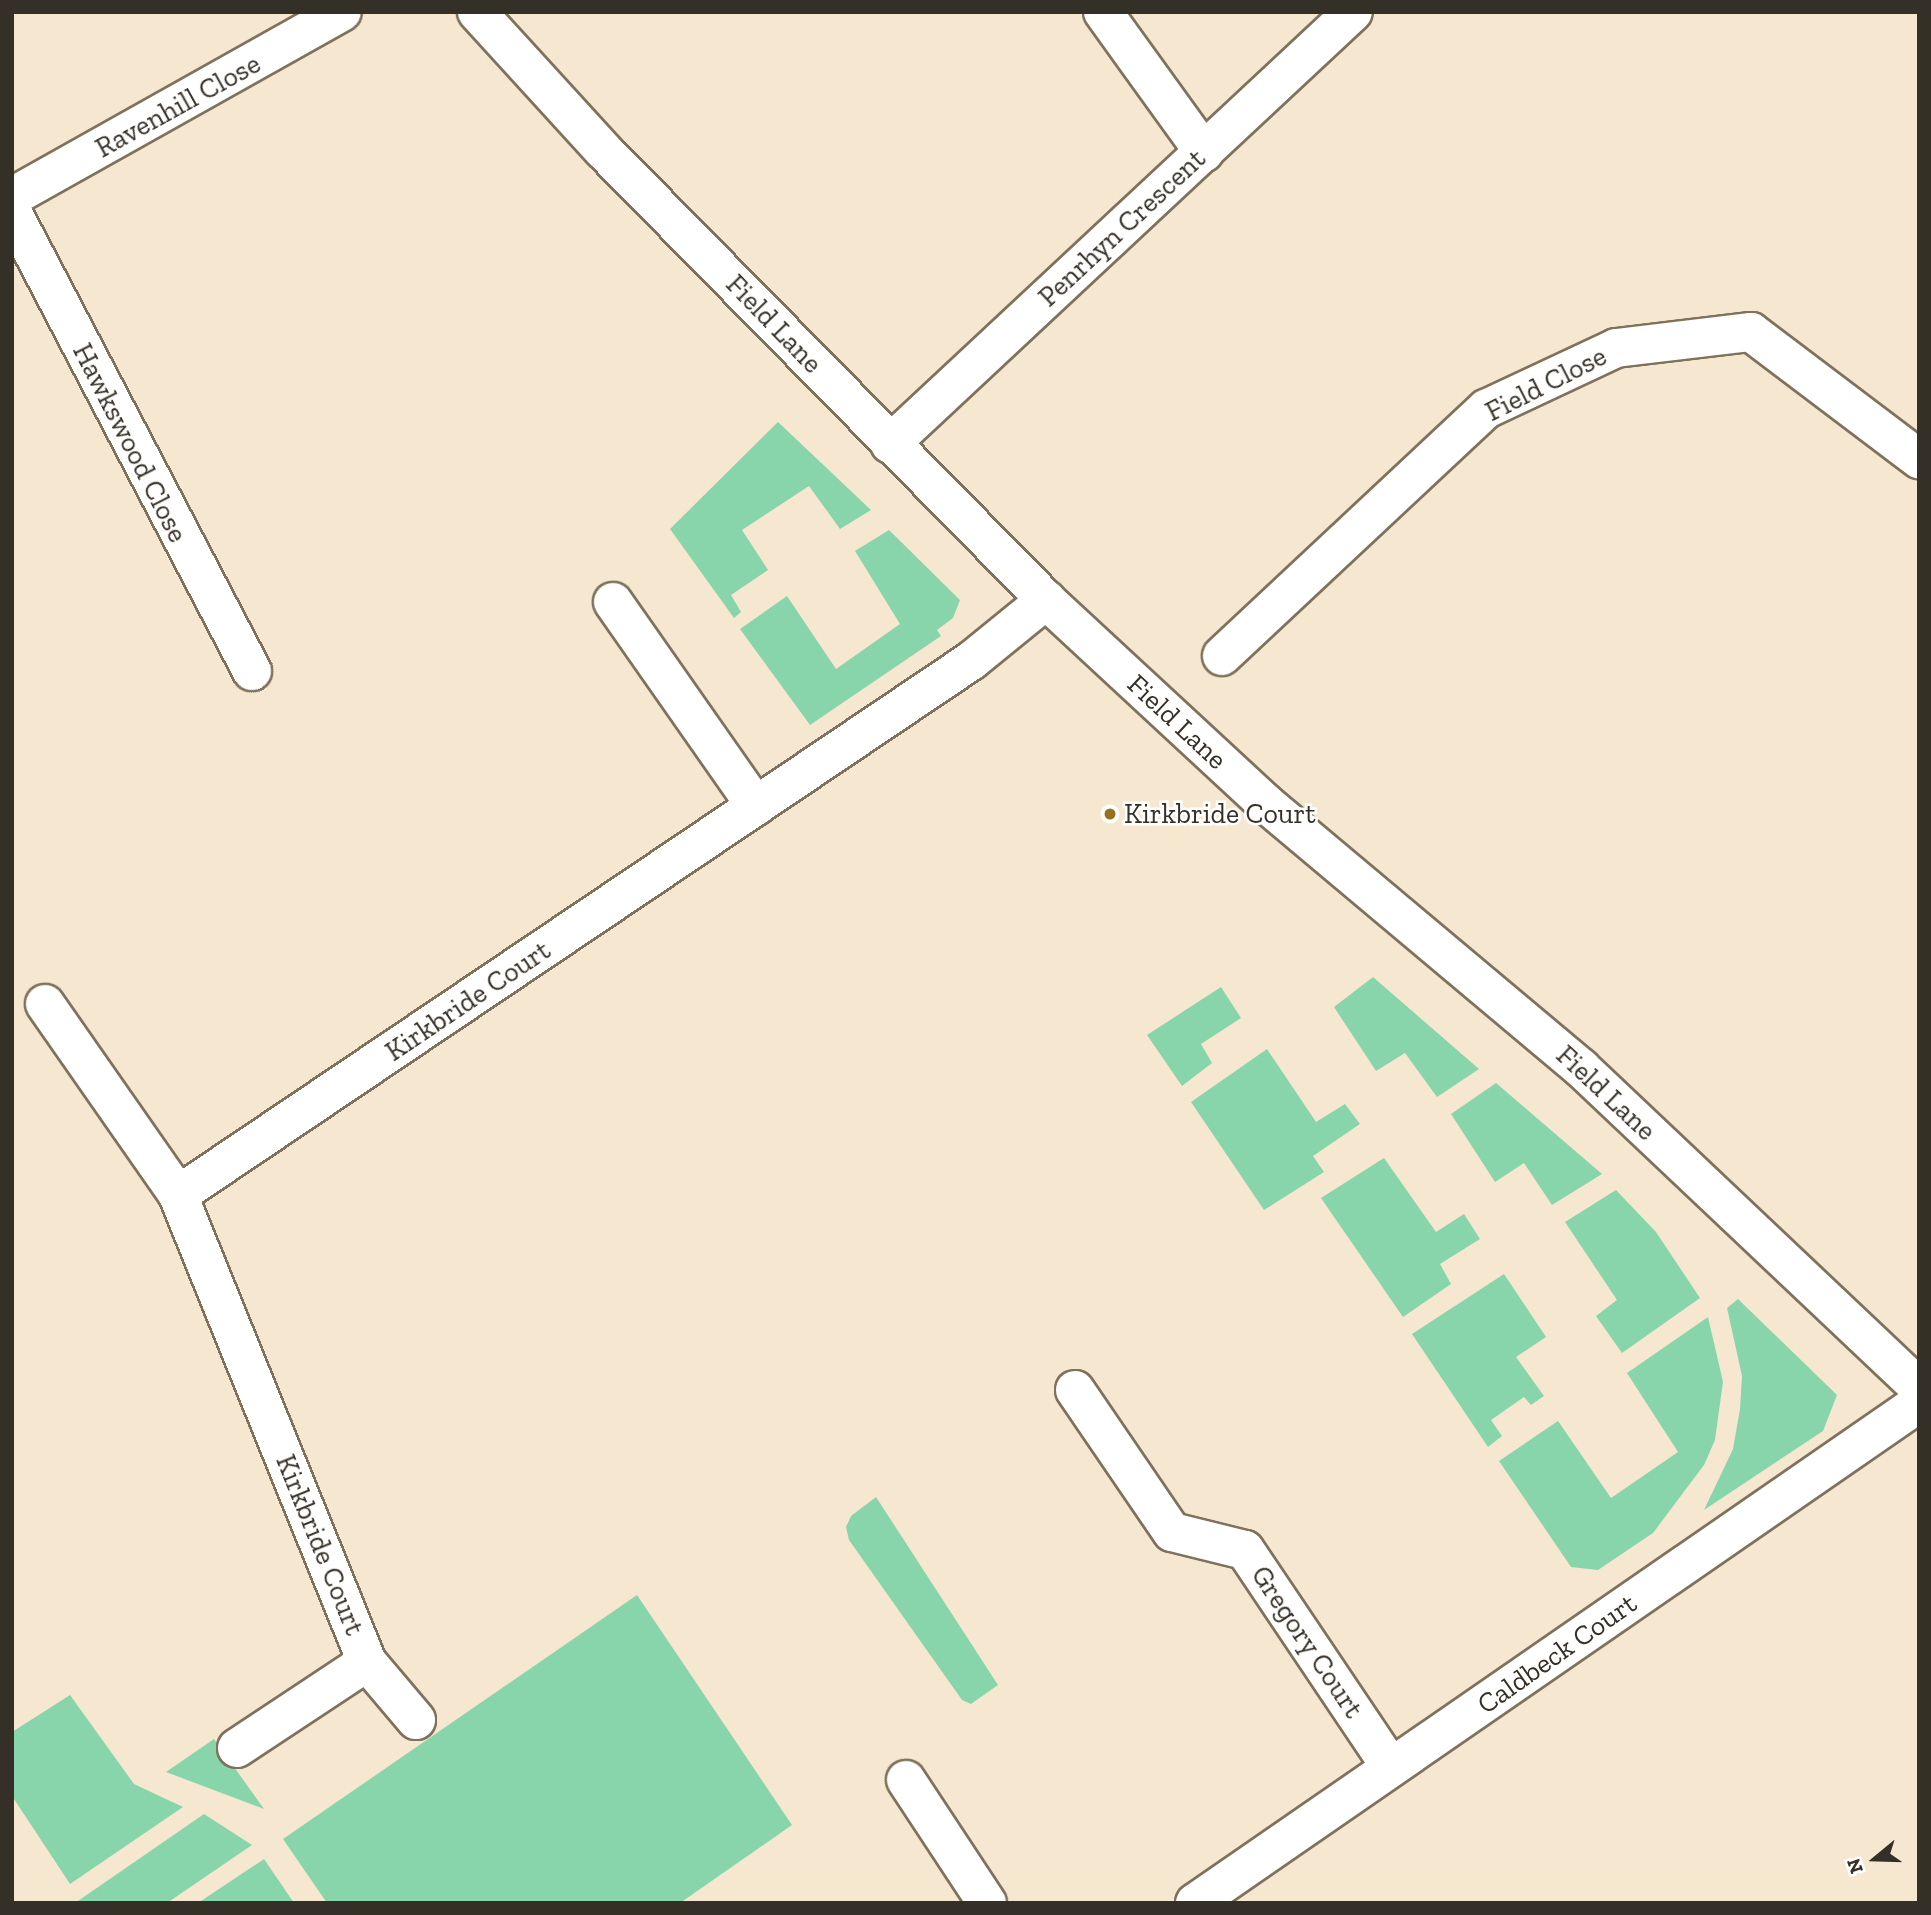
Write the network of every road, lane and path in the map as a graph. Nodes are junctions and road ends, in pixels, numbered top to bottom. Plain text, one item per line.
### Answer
1 (342, 12) edge
2 (477, 12) edge
3 (1103, 12) edge
4 (1353, 12) edge
5 (1204, 152) junction
6 (12, 197) edge
7 (12, 212) edge
8 (891, 444) junction
9 (1919, 459) edge
10 (1046, 600) junction
11 (613, 603) dead end
12 (1222, 656) dead end
13 (252, 671) dead end
14 (756, 806) junction
15 (44, 1004) dead end
16 (178, 1195) junction
17 (1919, 1388) edge
18 (1075, 1390) dead end
19 (1919, 1403) edge
20 (367, 1662) junction
21 (416, 1720) dead end
22 (237, 1748) dead end
23 (1390, 1766) junction
24 (906, 1780) dead end
25 (987, 1903) edge
26 (1195, 1903) edge

1 - 6 street, Ravenhill Close
2 - 8 street, Field Lane
3 - 5 street
4 - 5 street, Penrhyn Crescent
5 - 8 street, Penrhyn Crescent
7 - 13 street, Hawkswood Close
8 - 10 street, Field Lane
9 - 12 street, Field Close
10 - 14 street, Kirkbride Court
10 - 17 street, Field Lane
11 - 14 street
14 - 16 street, Kirkbride Court
15 - 16 street, Kirkbride Court
16 - 20 street, Kirkbride Court
18 - 23 street, Gregory Court
19 - 23 street, Caldbeck Court
20 - 21 street, Kirkbride Court
20 - 22 street, Kirkbride Court
23 - 26 street, Caldbeck Court
24 - 25 street

